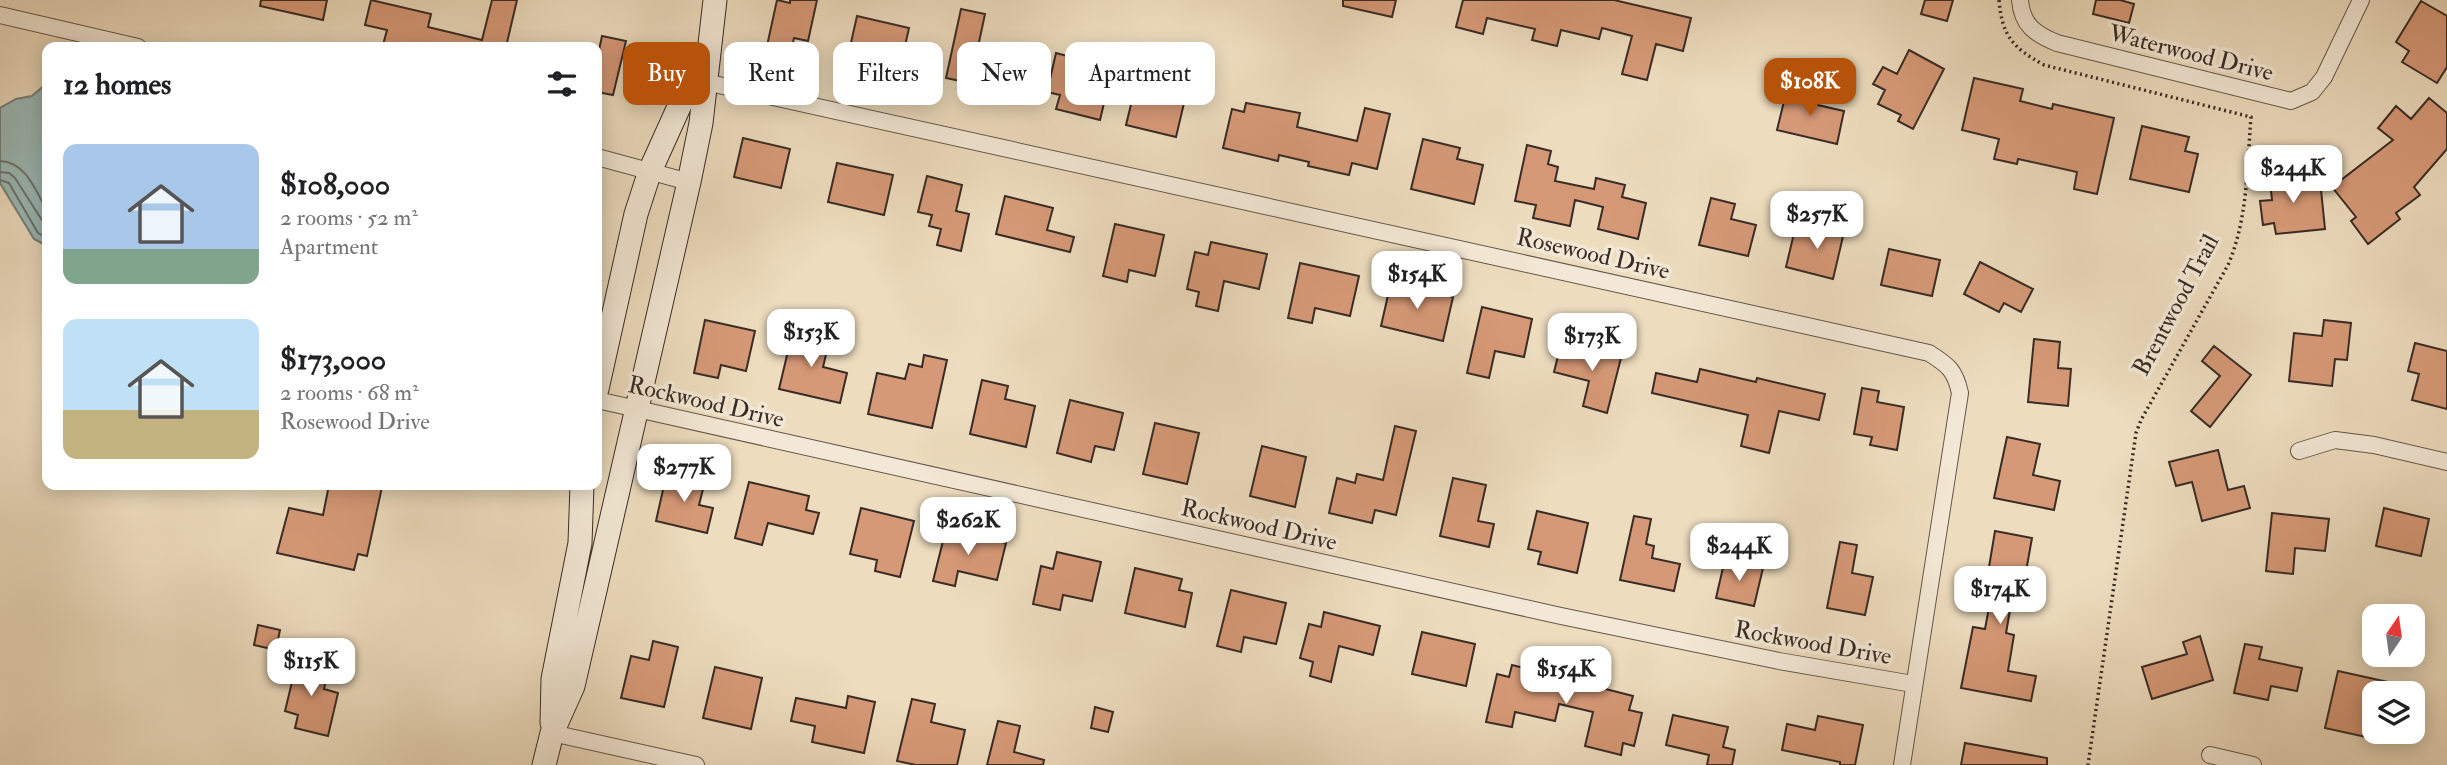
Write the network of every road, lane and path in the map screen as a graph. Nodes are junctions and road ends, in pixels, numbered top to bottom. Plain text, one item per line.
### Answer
1 (715, 0) edge
2 (1999, 0) edge
3 (2020, 0) edge
4 (2361, 0) edge
5 (0, 15) edge
6 (116, 42) edge
7 (710, 42) edge
8 (710, 83) edge
9 (680, 105) edge
10 (703, 105) edge
11 (602, 158) edge
12 (650, 171) junction
13 (689, 182) junction
14 (602, 366) edge
15 (602, 401) edge
16 (637, 411) junction
17 (2298, 451) dead end
18 (2447, 462) edge
19 (582, 490) edge
20 (1913, 684) junction
21 (552, 733) junction
22 (2210, 755) dead end
23 (544, 765) edge
24 (696, 765) edge
25 (1902, 765) edge
26 (2088, 765) edge
27 (2253, 765) edge

1 - 7 main road
2 - 26 path, Brentwood Trail
3 - 4 street, Waterwood Drive
5 - 6 street
8 - 20 street, Rosewood Drive
9 - 12 main road
10 - 13 main road
11 - 12 street
12 - 13 street
12 - 14 main road
13 - 16 main road
15 - 16 street, Rockwood Drive
16 - 20 street, Rockwood Drive
16 - 21 main road
17 - 18 street
19 - 21 main road
20 - 25 street, Rosewood Drive
21 - 23 main road
21 - 24 street
22 - 27 street

